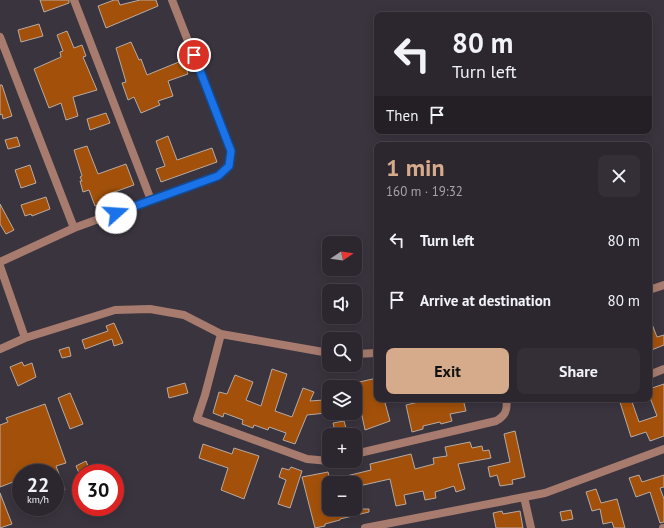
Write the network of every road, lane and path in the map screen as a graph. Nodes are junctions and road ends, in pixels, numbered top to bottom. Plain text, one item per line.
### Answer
1 (74, 0) edge
2 (172, 0) edge
3 (0, 37) edge
4 (2, 47) edge
5 (151, 200) junction
6 (74, 228) junction
7 (0, 262) edge
8 (0, 266) edge
9 (664, 285) edge
10 (652, 289) edge
11 (221, 334) junction
12 (25, 338) junction
13 (0, 349) edge
14 (322, 352) edge
15 (374, 353) edge
16 (362, 354) edge
17 (664, 369) edge
18 (652, 374) edge
19 (507, 402) edge
20 (664, 449) edge
21 (362, 452) edge
22 (322, 460) edge
23 (524, 497) junction
24 (365, 528) edge
25 (531, 528) edge

1 - 5 street
2 - 5 street
3 - 4 street
4 - 6 street
5 - 6 street
6 - 7 street
8 - 12 street
9 - 10 street
11 - 12 street
11 - 14 street
11 - 22 street
12 - 13 street
15 - 16 street
17 - 18 street
19 - 21 street
20 - 23 street
23 - 24 street
23 - 25 street

